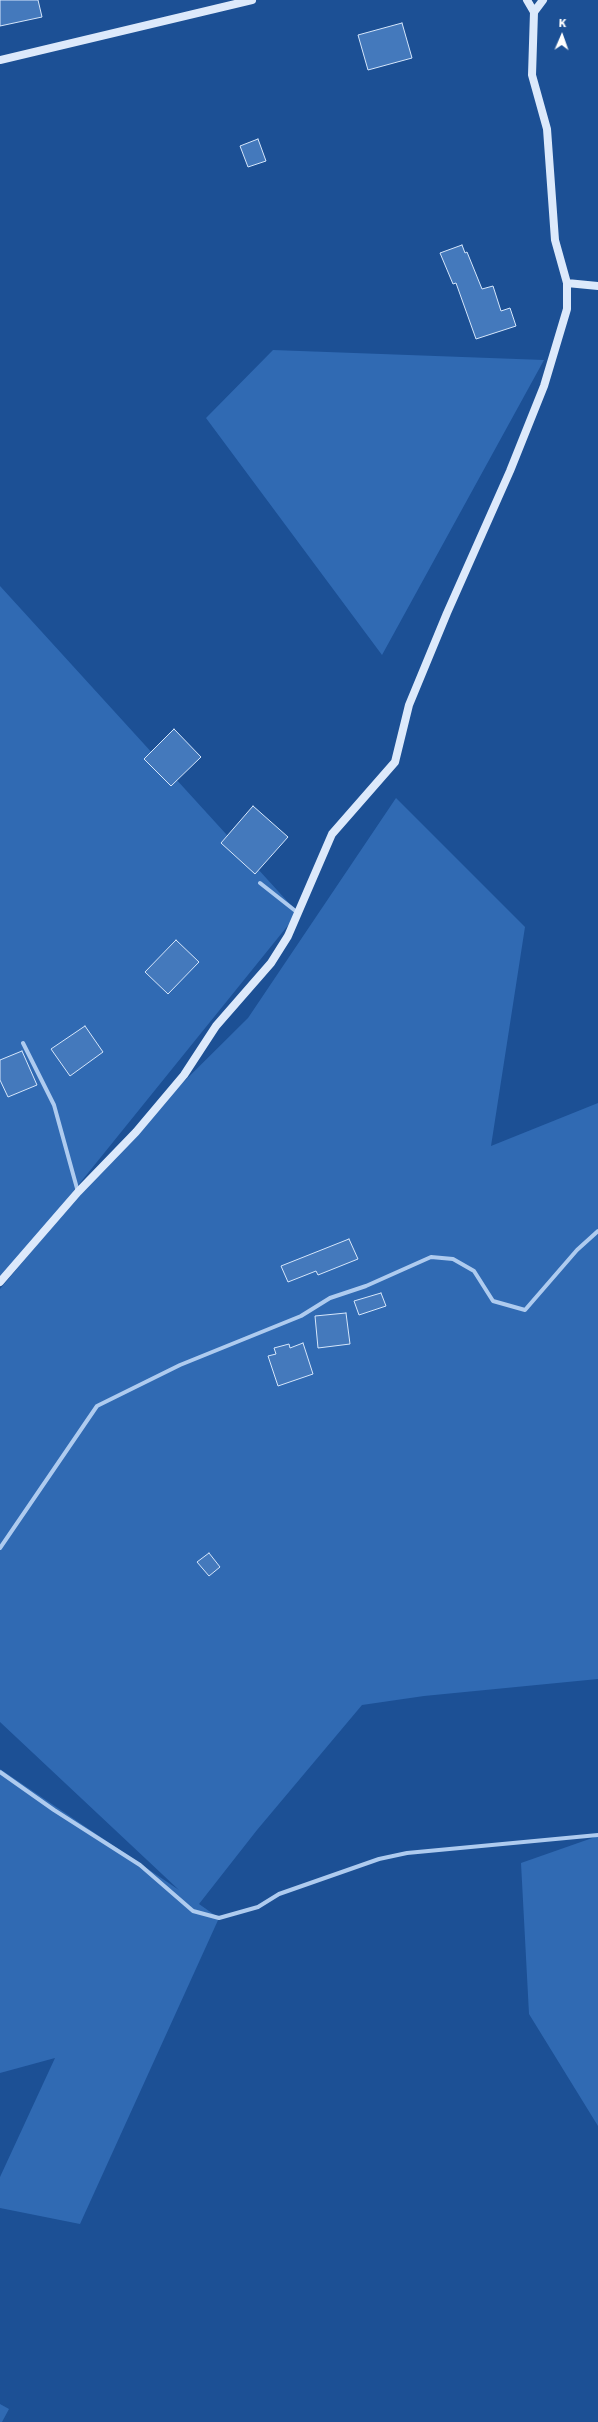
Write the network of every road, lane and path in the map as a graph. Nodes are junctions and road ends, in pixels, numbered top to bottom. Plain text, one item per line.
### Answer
1 (252, 0) edge
2 (528, 0) edge
3 (543, 0) edge
4 (534, 12) junction
5 (0, 60) edge
6 (567, 282) junction
7 (598, 286) edge
8 (260, 883) dead end
9 (298, 913) junction
10 (23, 1043) dead end
11 (78, 1192) junction
12 (598, 1231) edge
13 (0, 1282) edge
14 (0, 1548) edge
15 (0, 1772) edge
16 (598, 1835) edge

1 - 5 street
2 - 4 street
3 - 4 street
4 - 6 street
6 - 7 street
6 - 9 street
8 - 9 street
9 - 11 street
10 - 11 street
11 - 13 street
12 - 14 street
15 - 16 street

